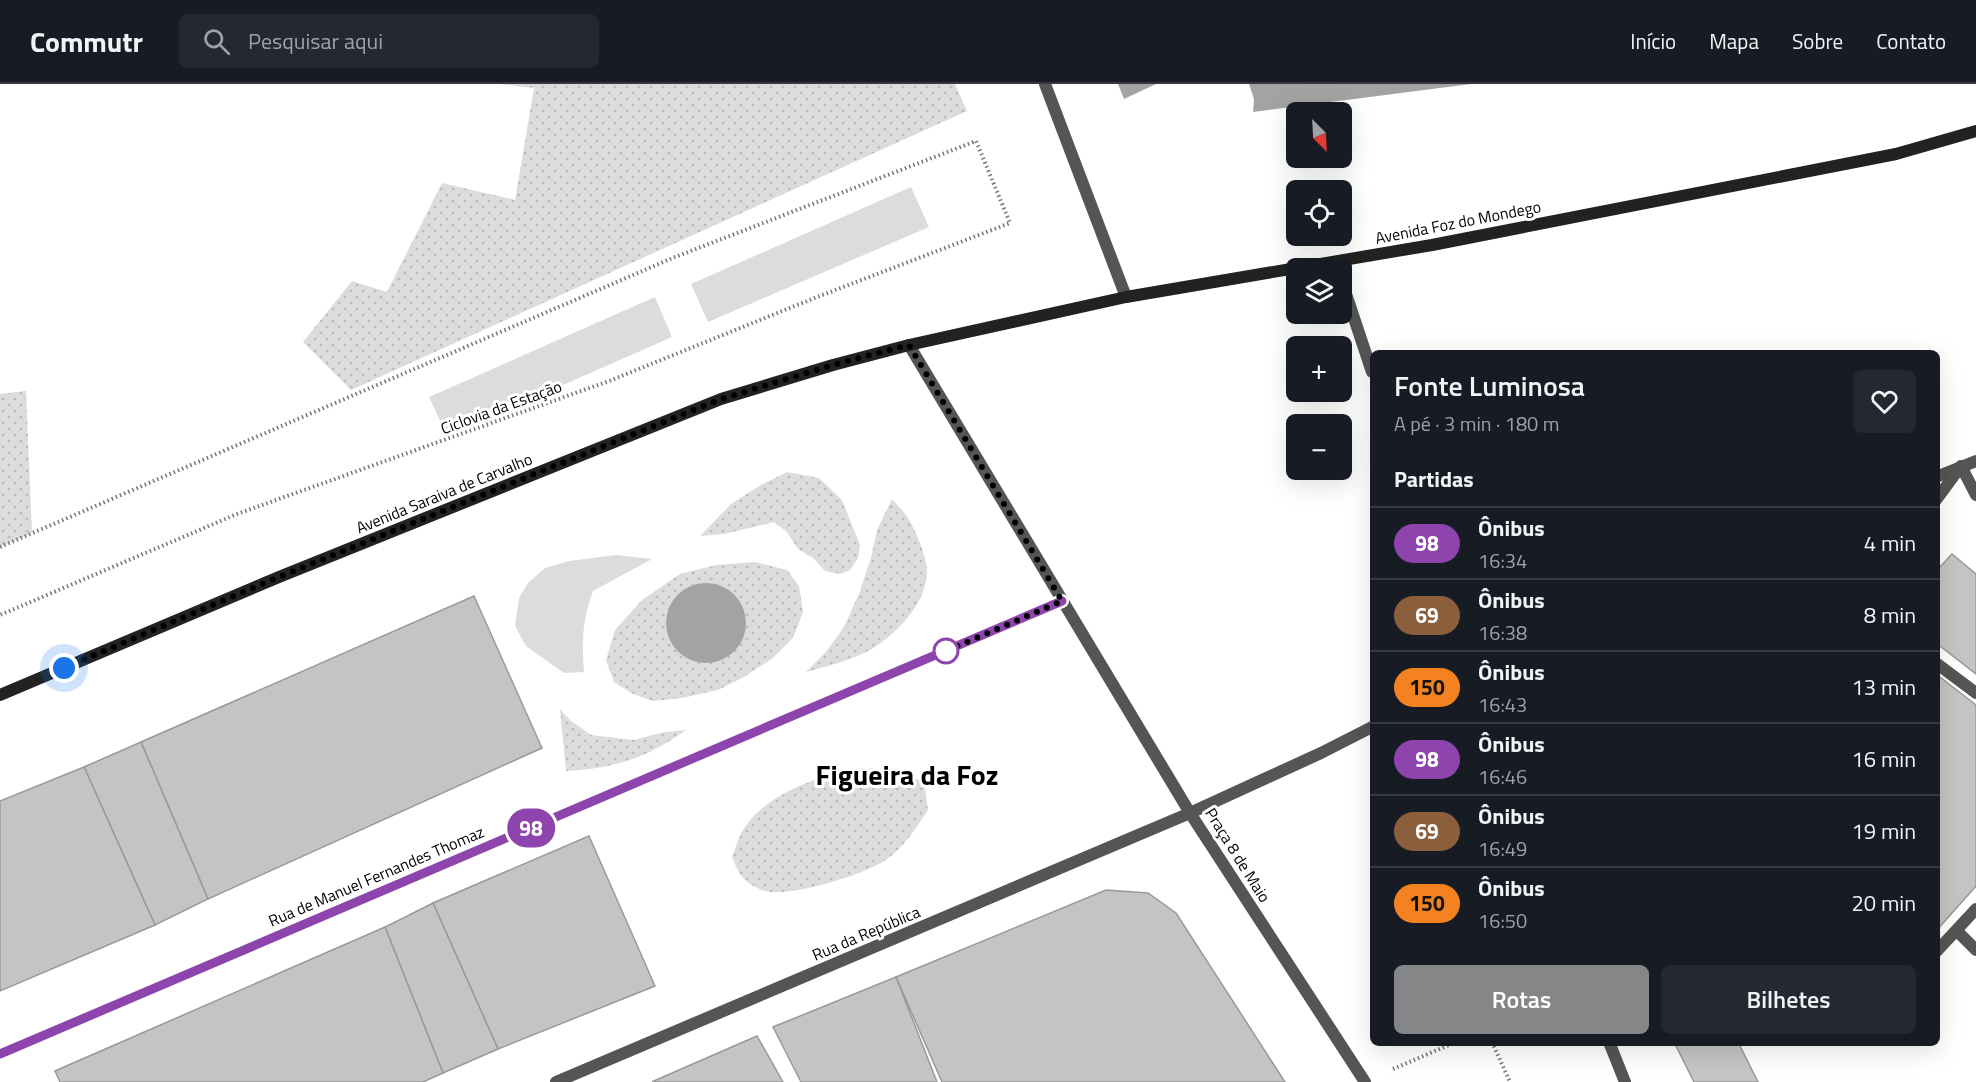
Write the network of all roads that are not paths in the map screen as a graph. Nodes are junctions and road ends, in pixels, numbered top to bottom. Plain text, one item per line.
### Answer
1 (1045, 84) edge
2 (1976, 130) edge
3 (1352, 262) edge
4 (1286, 273) edge
5 (1126, 297) junction
6 (1352, 312) edge
7 (909, 345) junction
8 (1370, 366) edge
9 (1976, 461) edge
10 (1961, 466) junction
11 (1940, 475) edge
12 (1940, 495) edge
13 (1976, 495) edge
14 (1062, 601) junction
15 (1940, 666) edge
16 (1976, 693) edge
17 (0, 695) edge
18 (1370, 728) edge
19 (1190, 813) junction
20 (1976, 909) edge
21 (1957, 931) junction
22 (1940, 948) edge
23 (1976, 950) edge
24 (1611, 1046) edge
25 (0, 1054) edge
26 (556, 1082) edge
27 (1365, 1082) edge
28 (1625, 1082) edge

1 - 5 street
2 - 3 main road, Avenida Foz do Mondego
4 - 5 main road, Avenida Foz do Mondego
5 - 7 main road, Avenida Foz do Mondego
6 - 8 street
7 - 14 street
7 - 17 main road, Avenida Saraiva de Carvalho
9 - 10 street
10 - 11 street
10 - 12 street
10 - 13 street
14 - 19 street
14 - 25 street, Rua de Manuel Fernandes Thomaz
15 - 16 street
18 - 19 street, Praça 8 de Maio
19 - 26 street, Rua da República
19 - 27 street, Praça 8 de Maio
20 - 21 street
21 - 22 street
21 - 23 street
24 - 28 street

